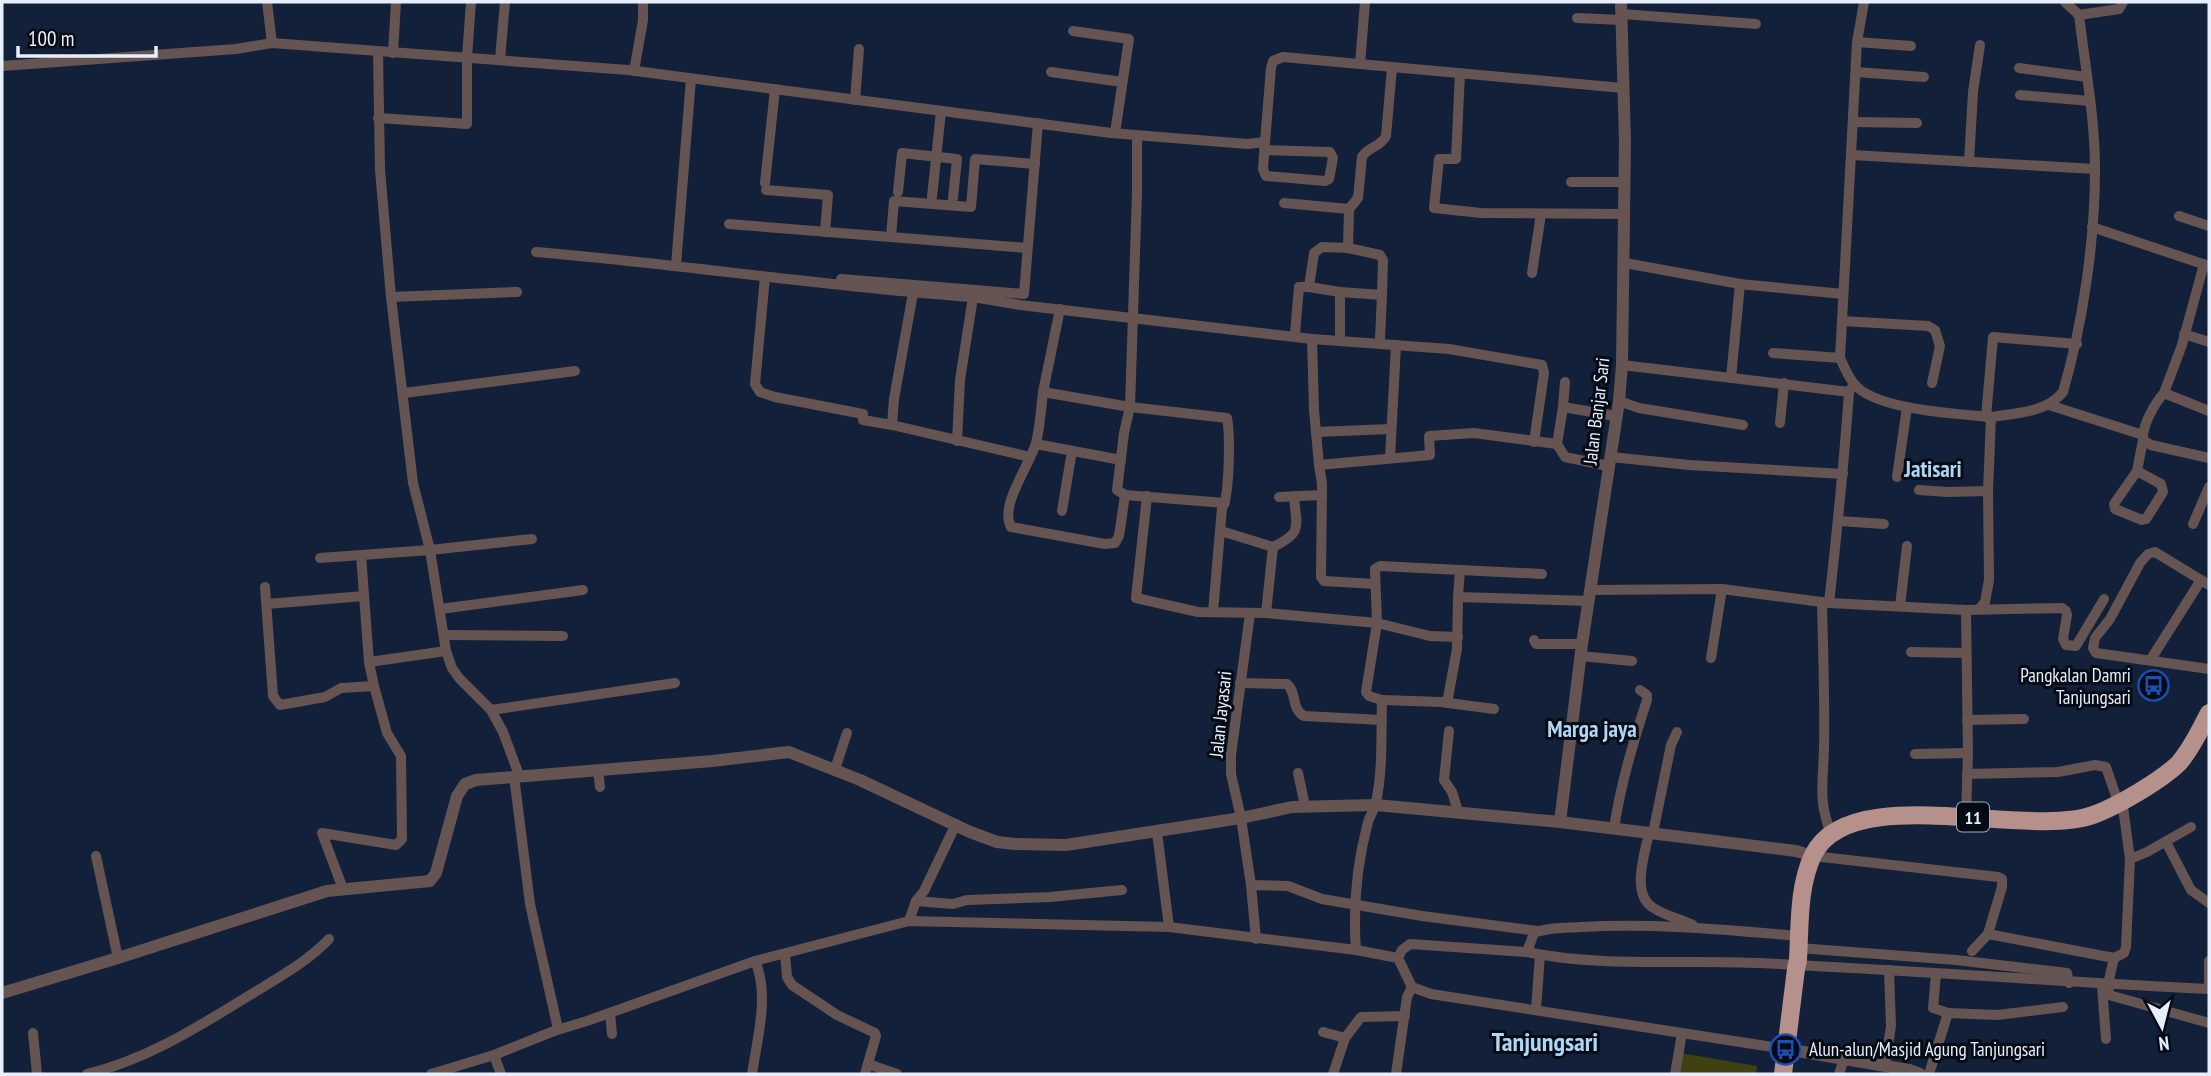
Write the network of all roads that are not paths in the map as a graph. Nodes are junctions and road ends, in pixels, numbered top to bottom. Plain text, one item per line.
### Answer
1 (267, 2) edge
2 (396, 2) edge
3 (471, 2) edge
4 (505, 2) edge
5 (643, 2) edge
6 (1364, 2) edge
7 (1864, 2) edge
8 (2065, 2) edge
9 (2123, 2) edge
10 (2086, 10) edge
11 (1622, 12) edge
12 (1577, 18) dead end
13 (1756, 24) dead end
14 (1073, 31) dead end
15 (1857, 42) junction
16 (272, 43) junction
17 (1980, 45) dead end
18 (1910, 46) dead end
19 (859, 49) dead end
20 (378, 52) junction
21 (393, 53) junction
22 (467, 57) junction
23 (500, 59) junction
24 (1360, 64) junction
25 (2, 66) edge
26 (1392, 68) junction
27 (2019, 68) dead end
28 (634, 71) junction
29 (1051, 72) dead end
30 (1856, 72) junction
31 (1460, 73) junction
32 (1924, 77) dead end
33 (2087, 77) junction
34 (691, 79) junction
35 (1122, 82) junction
36 (1623, 88) junction
37 (775, 89) junction
38 (2020, 95) dead end
39 (855, 100) junction
40 (2090, 101) junction
41 (941, 111) junction
42 (378, 118) junction
43 (1855, 122) junction
44 (1038, 123) junction
45 (1917, 123) dead end
46 (1115, 133) junction
47 (1137, 136) junction
48 (1265, 146) junction
49 (1852, 155) junction
50 (936, 157) junction
51 (1969, 162) junction
52 (1035, 164) junction
53 (2095, 169) junction
54 (1625, 182) junction
55 (1571, 183) dead end
56 (898, 192) dead end
57 (932, 197) dead end
58 (953, 198) dead end
59 (1284, 203) dead end
60 (1349, 209) junction
61 (1541, 214) junction
62 (1623, 214) junction
63 (2179, 216) dead end
64 (729, 224) dead end
65 (2209, 226) edge
66 (2092, 227) junction
67 (825, 232) junction
68 (891, 237) junction
69 (1027, 248) junction
70 (1348, 248) junction
71 (536, 252) dead end
72 (1625, 263) junction
73 (676, 265) junction
74 (2207, 265) edge
75 (1532, 273) dead end
76 (789, 274) dead end
77 (765, 277) junction
78 (1740, 284) junction
79 (1309, 287) junction
80 (517, 292) dead end
81 (1340, 292) junction
82 (913, 293) junction
83 (1843, 294) junction
84 (1382, 295) junction
85 (391, 297) junction
86 (973, 297) junction
87 (1060, 309) junction
88 (1134, 317) junction
89 (1842, 321) junction
90 (1295, 333) dead end
91 (2184, 334) junction
92 (1340, 335) dead end
93 (1312, 339) junction
94 (1380, 339) dead end
95 (2209, 342) edge
96 (2077, 344) junction
97 (1396, 345) junction
98 (1773, 353) dead end
99 (1840, 358) junction
100 (1622, 365) junction
101 (575, 371) dead end
102 (1731, 378) junction
103 (1565, 383) dead end
104 (1784, 383) junction
105 (1931, 383) dead end
106 (1851, 388) junction
107 (1043, 392) junction
108 (404, 393) junction
109 (2164, 393) junction
110 (1619, 401) junction
111 (2049, 405) junction
112 (1130, 407) junction
113 (1563, 407) junction
114 (1907, 407) junction
115 (2209, 411) edge
116 (1615, 416) junction
117 (1989, 417) junction
118 (1780, 423) dead end
119 (892, 425) junction
120 (1743, 425) dead end
121 (1391, 429) junction
122 (1316, 432) junction
123 (2143, 437) junction
124 (957, 441) junction
125 (1534, 442) junction
126 (1036, 444) junction
127 (1557, 444) junction
128 (1072, 451) junction
129 (1030, 457) junction
130 (1390, 458) junction
131 (2209, 458) edge
132 (1121, 460) junction
133 (1609, 462) junction
134 (1319, 465) junction
135 (2137, 471) junction
136 (1843, 474) junction
137 (1897, 477) dead end
138 (2209, 487) edge
139 (1919, 490) dead end
140 (1988, 491) junction
141 (1125, 495) junction
142 (1322, 495) junction
143 (1147, 496) junction
144 (1294, 496) junction
145 (1279, 497) dead end
146 (1225, 503) junction
147 (1062, 511) dead end
148 (1839, 521) junction
149 (1884, 524) dead end
150 (2193, 524) dead end
151 (1221, 531) junction
152 (532, 539) dead end
153 (1907, 546) dead end
154 (1273, 547) junction
155 (430, 551) junction
156 (360, 555) junction
157 (320, 558) dead end
158 (1460, 570) junction
159 (1542, 574) dead end
160 (2205, 582) edge
161 (1376, 584) junction
162 (265, 587) dead end
163 (1722, 589) junction
164 (583, 590) dead end
165 (1590, 595) junction
166 (363, 596) junction
167 (1458, 597) junction
168 (2104, 599) dead end
169 (1825, 602) junction
170 (267, 604) junction
171 (1900, 606) junction
172 (1980, 608) junction
173 (440, 609) junction
174 (1966, 610) junction
175 (1213, 612) junction
176 (1266, 613) junction
177 (1250, 614) junction
178 (1377, 623) junction
179 (444, 635) junction
180 (563, 636) dead end
181 (1458, 637) junction
182 (1534, 640) dead end
183 (1582, 650) junction
184 (446, 651) junction
185 (1911, 652) dead end
186 (1965, 653) junction
187 (1711, 658) dead end
188 (2151, 659) junction
189 (1632, 661) dead end
190 (369, 662) junction
191 (2209, 669) edge
192 (675, 682) dead end
193 (1240, 683) junction
194 (374, 686) junction
195 (1640, 690) dead end
196 (1382, 700) junction
197 (1447, 703) junction
198 (1494, 709) dead end
199 (491, 710) junction
200 (2209, 713) edge
201 (2024, 719) dead end
202 (1382, 720) junction
203 (1967, 720) junction
204 (1449, 731) dead end
205 (1677, 732) dead end
206 (847, 733) dead end
207 (2202, 742) edge
208 (1968, 753) junction
209 (1915, 754) dead end
210 (835, 769) junction
211 (598, 770) junction
212 (1298, 773) dead end
213 (1967, 774) junction
214 (517, 776) junction
215 (600, 787) dead end
216 (2120, 801) junction
217 (1376, 805) junction
218 (1304, 806) junction
219 (1458, 811) junction
220 (1966, 816) junction
221 (1241, 818) junction
222 (1560, 822) junction
223 (956, 824) junction
224 (2191, 827) dead end
225 (1614, 828) junction
226 (1157, 832) junction
227 (1651, 833) junction
228 (1831, 834) junction
229 (2166, 842) junction
230 (96, 856) dead end
231 (1813, 856) junction
232 (2130, 859) junction
233 (1251, 885) junction
234 (343, 889) junction
235 (1122, 890) dead end
236 (916, 901) junction
237 (1356, 903) junction
238 (2209, 903) edge
239 (909, 921) junction
240 (1169, 928) junction
241 (1698, 928) junction
242 (1538, 931) junction
243 (1988, 934) junction
244 (329, 939) dead end
245 (1256, 939) junction
246 (1356, 950) junction
247 (1972, 951) dead end
248 (1527, 952) junction
249 (1798, 953) junction
250 (785, 954) junction
251 (1540, 955) junction
252 (118, 958) junction
253 (1398, 958) junction
254 (2114, 958) junction
255 (755, 961) junction
256 (2209, 961) edge
257 (1889, 970) junction
258 (1937, 974) junction
259 (2209, 982) edge
260 (2069, 983) junction
261 (2105, 984) junction
262 (1412, 987) junction
263 (2209, 989) edge
264 (2, 992) edge
265 (2063, 1007) dead end
266 (1536, 1009) junction
267 (610, 1013) junction
268 (1948, 1013) junction
269 (1405, 1016) junction
270 (2209, 1023) edge
271 (558, 1029) junction
272 (1323, 1032) dead end
273 (33, 1033) dead end
274 (1682, 1033) junction
275 (612, 1034) dead end
276 (1345, 1038) junction
277 (2106, 1039) dead end
278 (1786, 1049) junction
279 (494, 1055) junction
280 (1844, 1059) junction
281 (1885, 1066) junction
282 (867, 1069) edge
283 (37, 1074) edge
284 (87, 1074) edge
285 (431, 1074) edge
286 (501, 1074) edge
287 (752, 1074) edge
288 (897, 1074) edge
289 (1333, 1074) edge
290 (1396, 1074) edge
291 (1675, 1074) edge
292 (1783, 1074) edge
293 (1839, 1074) edge
294 (1920, 1074) edge
295 (1929, 1074) edge

1 - 16 street
2 - 21 street
3 - 22 street
4 - 23 street
5 - 28 street
6 - 24 street
7 - 15 street
8 - 10 street
9 - 10 street
10 - 33 street
11 - 12 street
11 - 13 street
11 - 36 street, Jalan Banjar Sari
14 - 35 street
15 - 18 street
15 - 30 street
16 - 20 street
16 - 25 street
17 - 51 street
19 - 39 street
20 - 21 street
20 - 42 street
21 - 22 street
22 - 23 street
22 - 42 street
23 - 28 street
24 - 26 street
24 - 48 street
26 - 31 street
26 - 60 street
27 - 33 street
28 - 34 street
29 - 35 street
30 - 32 street
30 - 43 street
31 - 36 street
31 - 61 street
33 - 40 street
34 - 37 street
34 - 73 street
35 - 46 street
36 - 54 street, Jalan Banjar Sari
37 - 39 street
37 - 67 street
38 - 40 street
39 - 41 street
40 - 53 street
41 - 44 street
41 - 50 street
42 - 85 street
43 - 45 street
43 - 49 street
44 - 46 street
44 - 52 street
46 - 47 street
47 - 48 street
47 - 88 street
48 - 48 street
49 - 51 street
49 - 83 street
50 - 56 street
50 - 57 street
50 - 58 street
51 - 53 street
52 - 68 street
52 - 69 street
53 - 66 street
54 - 55 street
54 - 62 street, Jalan Banjar Sari
59 - 60 street
60 - 70 street
61 - 62 street
61 - 75 street
62 - 72 street, Jalan Banjar Sari
63 - 65 street
64 - 67 street
66 - 74 street
66 - 96 street
67 - 68 street
68 - 69 street
69 - 76 street
70 - 79 street
70 - 84 street
71 - 73 street
72 - 78 street
72 - 100 street, Jalan Banjar Sari
73 - 77 street
74 - 91 street
77 - 82 street
77 - 119 street
78 - 83 street
78 - 102 street
79 - 81 street
79 - 90 street
80 - 85 street
81 - 84 street
81 - 92 street
82 - 86 street
82 - 119 street
83 - 89 street
84 - 94 street
85 - 108 street
86 - 87 street
86 - 124 street
87 - 88 street
87 - 107 street
88 - 93 street
88 - 112 street
89 - 99 street
89 - 105 street
91 - 95 street
91 - 109 street
93 - 97 street
93 - 122 street
96 - 111 street
96 - 117 street
97 - 121 street
97 - 125 street
98 - 99 street
99 - 106 street
100 - 102 street
100 - 110 street, Jalan Banjar Sari
101 - 108 street
102 - 104 street
103 - 113 street
104 - 106 street
104 - 118 street
106 - 114 street
106 - 136 street
107 - 112 street
107 - 126 street
108 - 155 street
109 - 115 street
109 - 123 street
110 - 116 street, Jalan Banjar Sari
110 - 120 street
111 - 117 street
111 - 123 street
112 - 132 street
112 - 146 street
113 - 116 street
113 - 127 street
114 - 117 street
114 - 137 street
116 - 133 street, Jalan Banjar Sari
117 - 140 street
119 - 124 street
121 - 122 street
121 - 130 street
122 - 134 street
123 - 131 street
123 - 135 street
124 - 129 street
125 - 127 street
125 - 130 street
126 - 128 street
126 - 129 street
127 - 133 street
128 - 132 street
128 - 147 street
129 - 141 street
130 - 134 street
132 - 141 street
133 - 136 street
133 - 165 street, Jalan Banjar Sari
134 - 142 street
135 - 135 street
136 - 148 street
138 - 150 street
139 - 140 street
140 - 172 street
141 - 143 street
142 - 144 street
142 - 161 street
143 - 146 street
143 - 175 street
144 - 145 street
144 - 154 street
146 - 151 street
148 - 149 street
148 - 169 street
151 - 154 street
151 - 175 street
152 - 155 street
153 - 171 street
154 - 176 street
155 - 156 street
155 - 173 street
156 - 157 street
156 - 166 street
158 - 159 street
158 - 161 street
158 - 167 street
160 - 188 street
160 - 188 street
161 - 178 street
162 - 170 street
163 - 165 street
163 - 169 street
163 - 187 street
164 - 173 street
165 - 167 street
165 - 183 street, Jalan Banjar Sari
166 - 170 street
166 - 190 street
167 - 181 street
168 - 172 street
169 - 171 street
169 - 228 street
170 - 194 street
171 - 174 street
172 - 174 street
173 - 179 street
174 - 186 street
175 - 177 street
176 - 177 street
176 - 178 street
177 - 193 street, Jalan Jayasari
178 - 181 street
178 - 196 street
179 - 180 street
179 - 184 street
181 - 197 street
182 - 183 street
183 - 189 street
183 - 222 street, Jalan Banjar Sari
184 - 190 street
184 - 199 street
185 - 186 street
186 - 203 street
188 - 191 street
190 - 194 street
192 - 199 street
193 - 202 street
193 - 221 street, Jalan Jayasari
194 - 234 street
195 - 225 street
196 - 197 street
196 - 202 street
197 - 198 street
199 - 214 street
200 - 207 highway, 11
201 - 203 street
202 - 217 street
203 - 208 street
204 - 219 street
205 - 227 street
206 - 210 street
207 - 216 highway, 11
208 - 209 street
208 - 213 street
210 - 211 street
210 - 223 street
211 - 214 street
211 - 215 street
212 - 218 street
213 - 216 street
213 - 220 street
214 - 234 street
214 - 271 street
216 - 220 highway, 11
216 - 232 street
217 - 218 street
217 - 219 street
217 - 237 street
218 - 221 street
219 - 222 street
220 - 228 highway, 11
221 - 226 street
221 - 233 street, Jalan Jayasari
222 - 225 street
223 - 226 street
223 - 236 street
224 - 229 street
225 - 227 street
226 - 240 street
227 - 231 street
227 - 241 street
228 - 231 highway, 11
229 - 232 street
229 - 238 street
230 - 252 street
231 - 243 street
231 - 249 highway, 11
232 - 254 street
233 - 237 street
233 - 245 street, Jalan Jayasari
234 - 252 street
235 - 236 street
236 - 239 street
237 - 242 street
237 - 246 street
239 - 240 street
239 - 250 street
240 - 245 street
241 - 242 street
241 - 249 street
242 - 248 street
243 - 247 street
243 - 254 street
244 - 284 street
245 - 246 street
246 - 253 street
248 - 251 street
248 - 253 street
249 - 260 street
249 - 278 highway, 11
250 - 255 street
250 - 282 street
251 - 257 street
251 - 266 street
252 - 264 street
253 - 262 street
254 - 261 street
255 - 267 street
255 - 287 street
256 - 259 street
257 - 258 street
257 - 281 street
258 - 260 street
258 - 268 street
260 - 261 street
261 - 263 street
261 - 270 street
261 - 277 street
262 - 266 street
262 - 269 street
265 - 268 street
266 - 274 street
267 - 271 street
267 - 275 street
268 - 295 street
269 - 276 street
269 - 290 street
271 - 279 street
272 - 276 street
273 - 283 street
274 - 278 street
274 - 291 street
276 - 289 street
278 - 280 street
278 - 292 highway, 11
279 - 285 street
279 - 286 street
280 - 281 street
280 - 293 street
281 - 294 street
282 - 288 street

